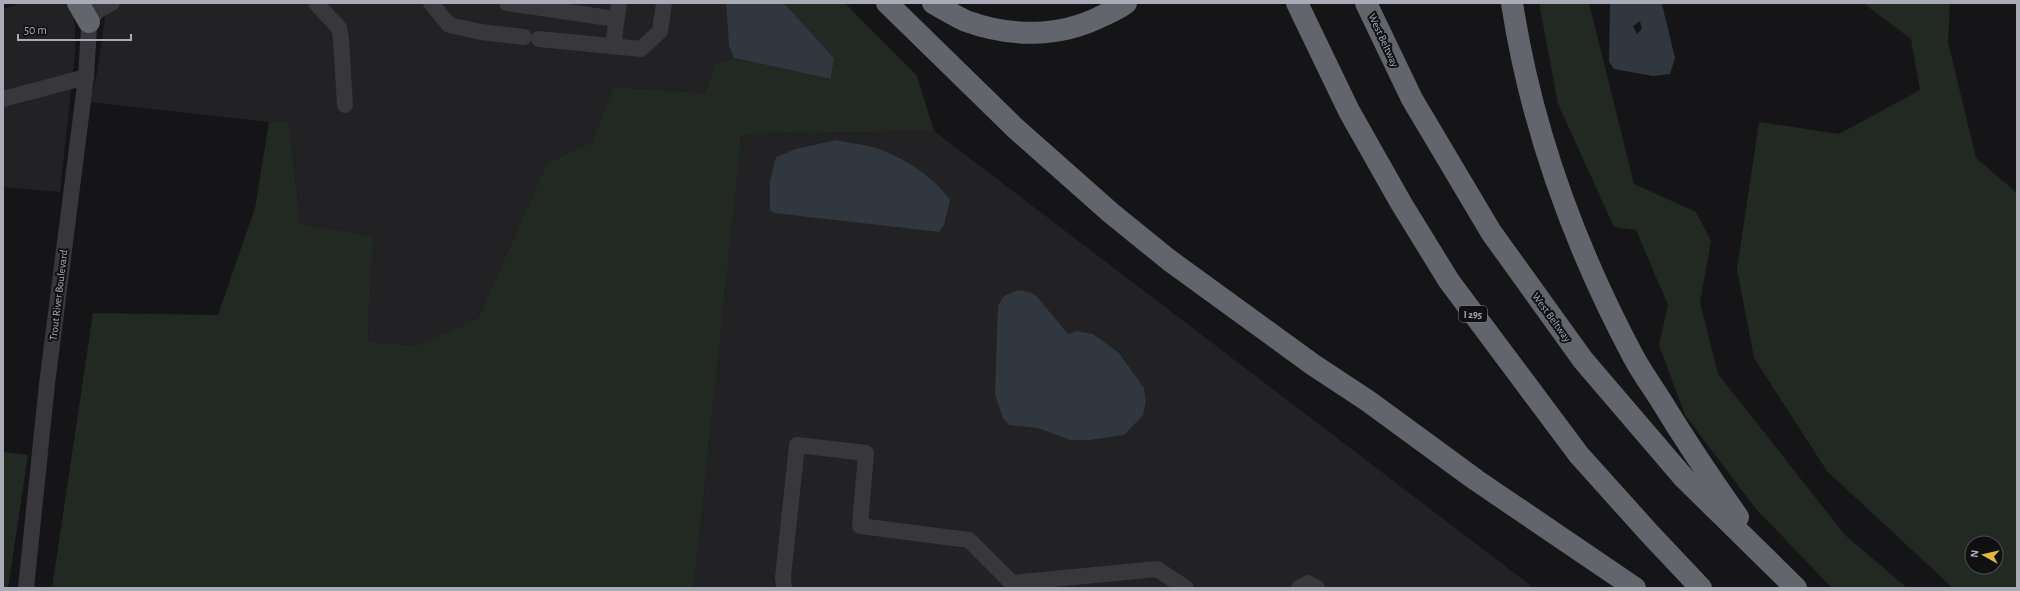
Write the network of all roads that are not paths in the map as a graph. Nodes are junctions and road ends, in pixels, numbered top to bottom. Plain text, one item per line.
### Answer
1 (78, 3) edge
2 (112, 3) edge
3 (316, 3) edge
4 (431, 3) edge
5 (507, 3) edge
6 (619, 3) edge
7 (664, 3) edge
8 (887, 3) edge
9 (933, 3) edge
10 (1126, 3) edge
11 (1297, 3) edge
12 (1366, 3) edge
13 (1512, 3) edge
14 (595, 10) edge
15 (90, 13) edge
16 (616, 19) junction
17 (612, 46) junction
18 (86, 77) junction
19 (3, 100) edge
20 (345, 105) dead end
21 (1773, 566) junction
22 (26, 588) edge
23 (784, 588) edge
24 (1186, 588) edge
25 (1299, 588) edge
26 (1317, 588) edge
27 (1634, 588) edge
28 (1702, 588) edge
29 (1796, 588) edge

1 - 15 highway
2 - 15 street
3 - 20 street
4 - 17 street
5 - 14 street
6 - 16 street
7 - 17 street
8 - 27 highway
9 - 10 highway
11 - 28 highway, I 295
12 - 21 highway, West Beltway
13 - 21 highway
14 - 16 street
15 - 18 street, Trout River Boulevard
16 - 17 street
18 - 19 street
18 - 22 street, Trout River Boulevard
21 - 29 highway, West Beltway
23 - 24 street
25 - 26 street

